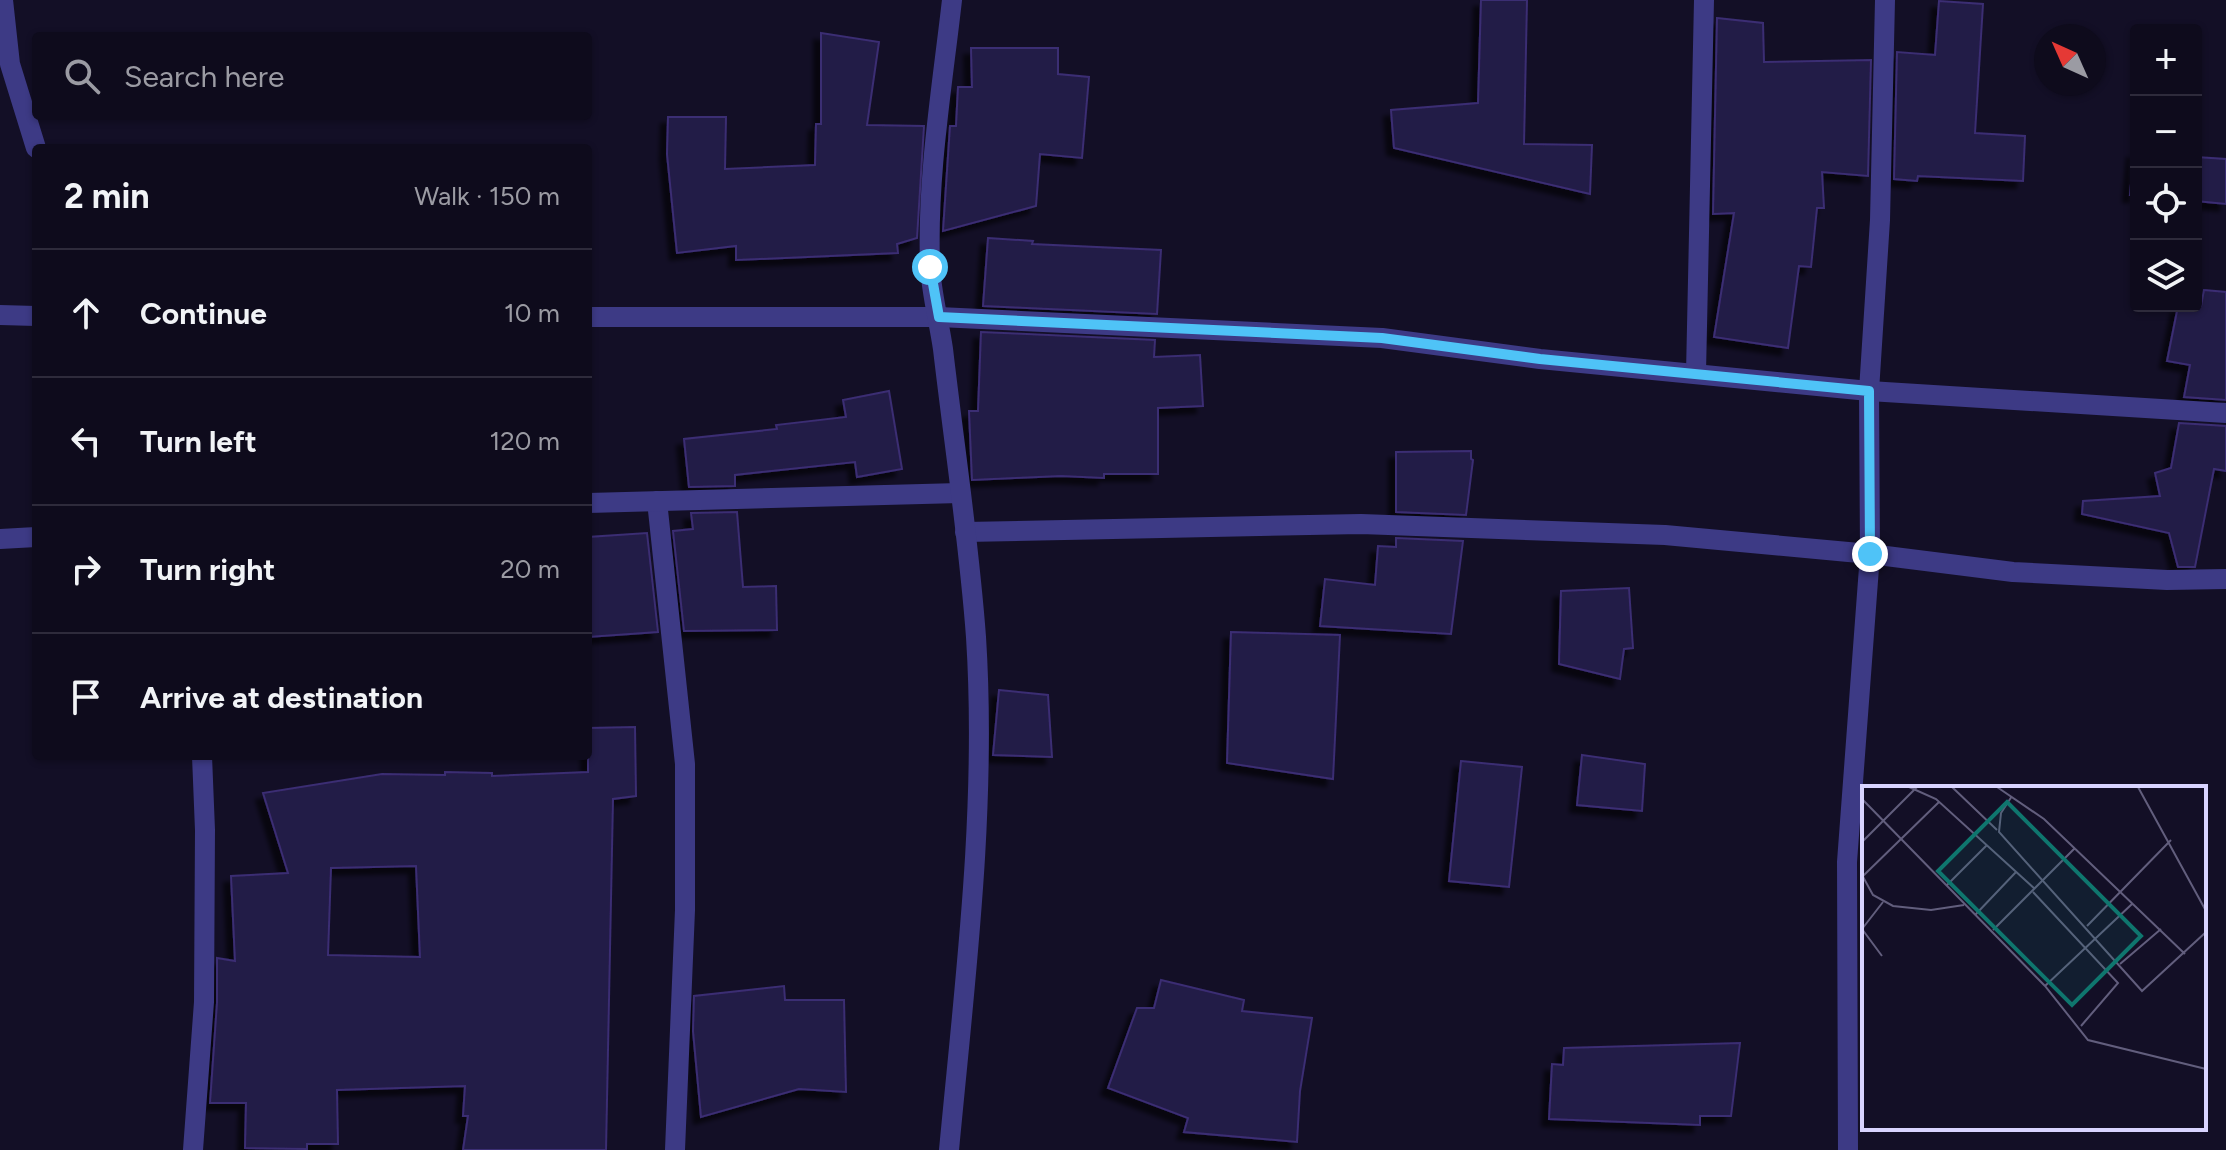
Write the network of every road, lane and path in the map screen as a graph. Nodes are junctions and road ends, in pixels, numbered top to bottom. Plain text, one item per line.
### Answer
1 (3, 0) edge
2 (952, 0) edge
3 (1704, 0) edge
4 (1885, 0) edge
5 (35, 144) edge
6 (0, 315) edge
7 (32, 316) edge
8 (592, 317) edge
9 (939, 317) junction
10 (1696, 373) junction
11 (1869, 391) junction
12 (2226, 413) edge
13 (960, 493) junction
14 (657, 501) junction
15 (592, 503) edge
16 (965, 532) junction
17 (32, 537) edge
18 (0, 539) edge
19 (1870, 554) junction
20 (2226, 579) edge
21 (202, 760) edge
22 (193, 1150) edge
23 (675, 1150) edge
24 (949, 1150) edge
25 (1848, 1150) edge

1 - 5 street
2 - 9 street
3 - 10 street
4 - 11 street
6 - 7 street
8 - 9 street
9 - 10 street
9 - 13 street
10 - 11 street
11 - 12 street
11 - 19 street
13 - 14 street
13 - 16 street
14 - 15 street
14 - 23 street
16 - 19 street
16 - 24 street
17 - 18 street
19 - 20 street
19 - 25 street
21 - 22 street

